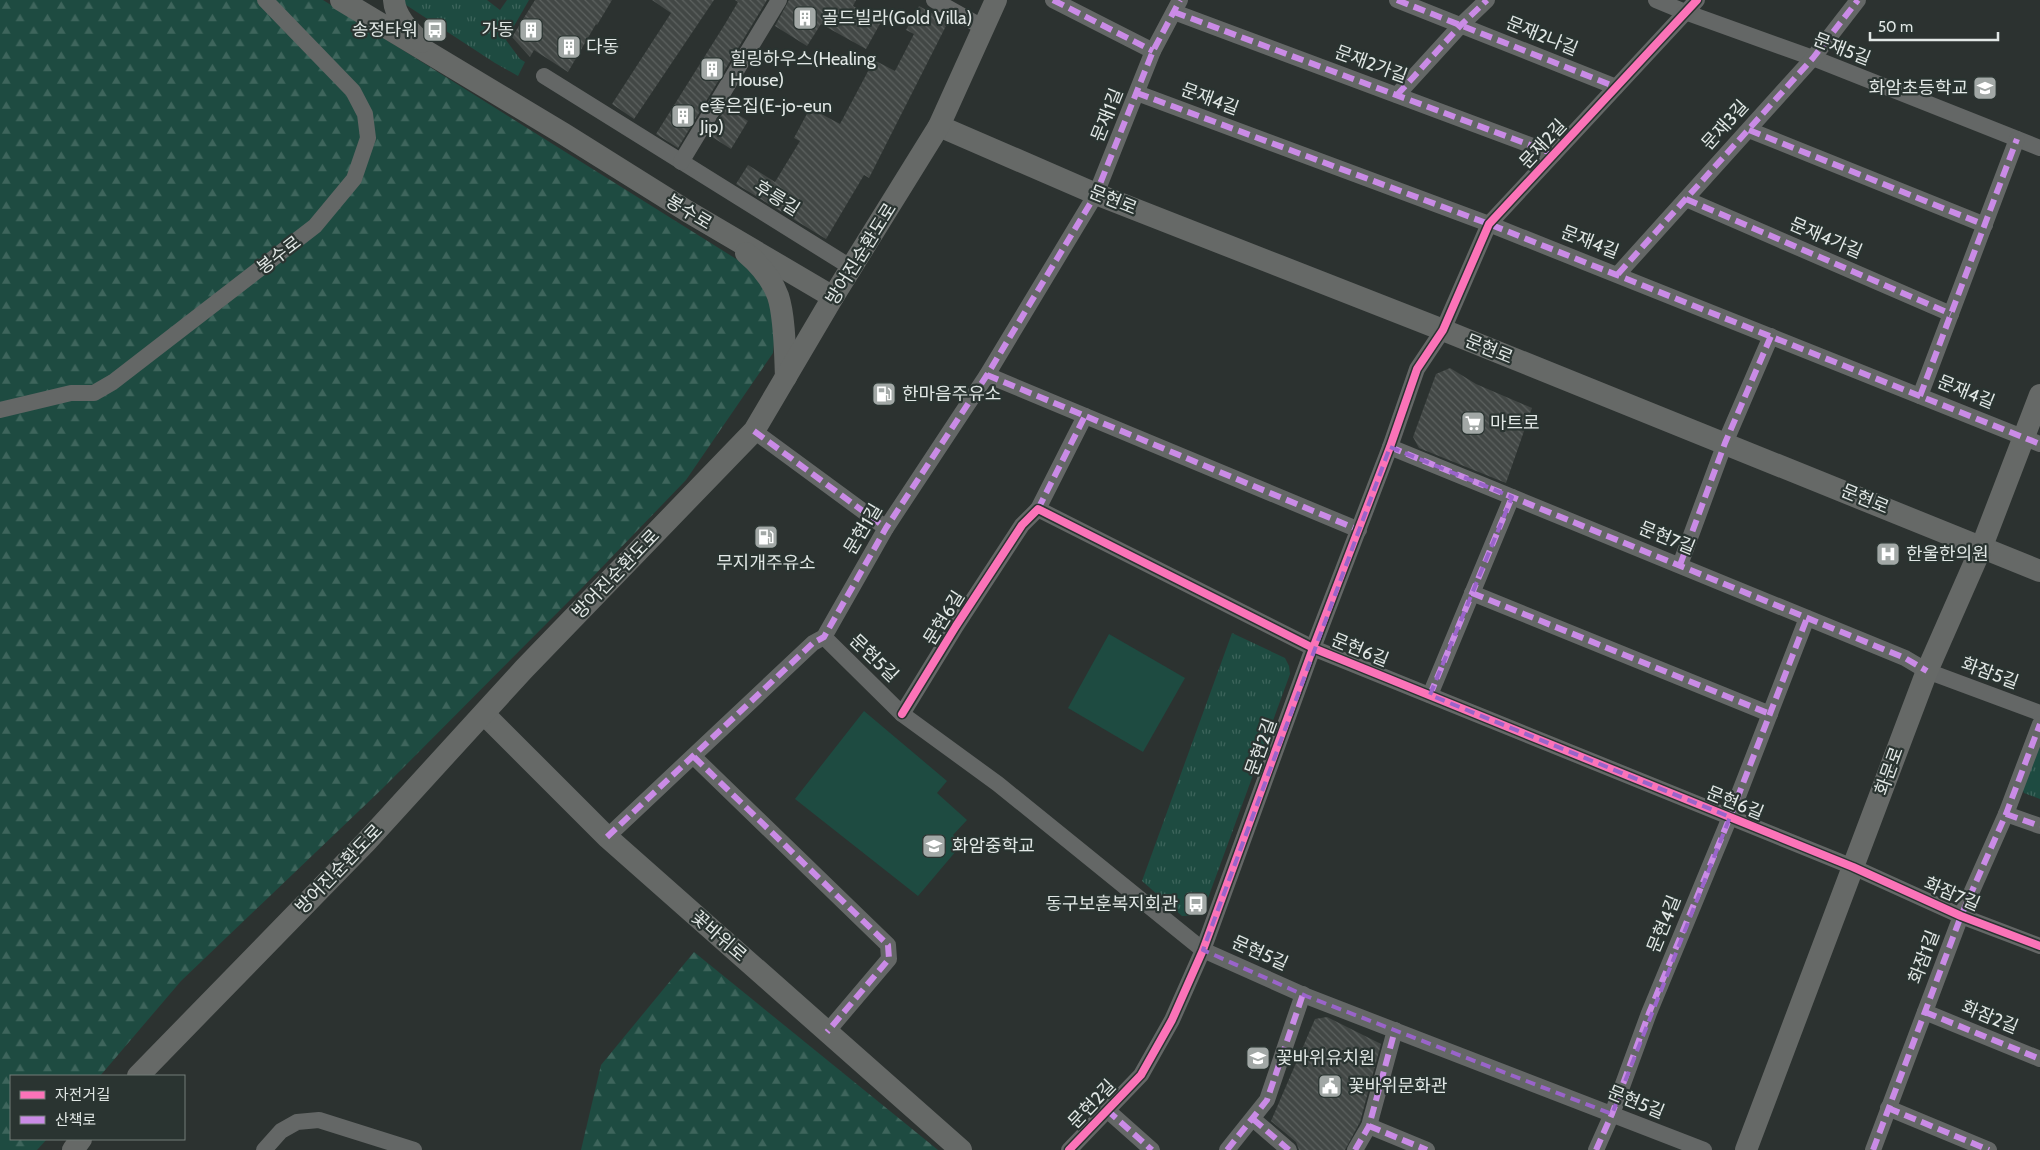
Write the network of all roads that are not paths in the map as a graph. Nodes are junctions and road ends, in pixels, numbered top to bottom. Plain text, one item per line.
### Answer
1 (265, 0) edge
2 (341, 0) edge
3 (394, 0) edge
4 (779, 0) edge
5 (934, 0) edge
6 (996, 0) edge
7 (1053, 0) edge
8 (1397, 0) edge
9 (1487, 0) edge
10 (1656, 0) edge
11 (1697, 0) edge
12 (1858, 0) edge
13 (1177, 6) edge
14 (1685, 12) junction
15 (1461, 25) junction
16 (984, 28) junction
17 (1153, 51) junction
18 (1813, 58) junction
19 (442, 61) junction
20 (544, 76) dead end
21 (1616, 87) junction
22 (1137, 94) junction
23 (1397, 95) junction
24 (939, 126) junction
25 (1749, 130) junction
26 (2017, 139) junction
27 (2040, 148) edge
28 (1554, 154) junction
29 (681, 162) junction
30 (1096, 194) junction
31 (1686, 199) junction
32 (1489, 224) junction
33 (1985, 224) junction
34 (719, 230) junction
35 (852, 268) junction
36 (1618, 274) junction
37 (833, 297) junction
38 (1951, 314) junction
39 (1443, 330) junction
40 (1771, 336) junction
41 (986, 375) junction
42 (786, 378) junction
43 (2040, 395) edge
44 (1920, 396) junction
45 (0, 410) edge
46 (1085, 416) junction
47 (754, 431) junction
48 (2032, 440) edge
49 (1725, 443) junction
50 (1390, 447) junction
51 (1512, 497) junction
52 (1038, 509) junction
53 (886, 528) junction
54 (1359, 530) junction
55 (1982, 546) junction
56 (1680, 565) junction
57 (2040, 571) edge
58 (1472, 593) junction
59 (1807, 618) junction
60 (824, 637) junction
61 (1313, 648) junction
62 (1926, 670) junction
63 (1430, 695) junction
64 (2040, 713) edge
65 (484, 714) junction
66 (902, 714) junction
67 (1770, 714) junction
68 (2040, 724) edge
69 (694, 757) junction
70 (2006, 814) junction
71 (1730, 817) junction
72 (2040, 826) edge
73 (607, 837) junction
74 (1853, 867) junction
75 (1961, 916) junction
76 (2040, 946) edge
77 (1203, 950) junction
78 (1303, 994) junction
79 (1925, 1012) junction
80 (1396, 1030) junction
81 (827, 1032) junction
82 (2040, 1059) edge
83 (139, 1075) edge
84 (1888, 1108) junction
85 (1108, 1110) junction
86 (1612, 1114) junction
87 (1253, 1119) junction
88 (1369, 1126) junction
89 (264, 1150) edge
90 (414, 1150) edge
91 (960, 1150) edge
92 (1069, 1150) edge
93 (1152, 1150) edge
94 (1227, 1150) edge
95 (1290, 1150) edge
96 (1355, 1150) edge
97 (1427, 1150) edge
98 (1596, 1150) edge
99 (1704, 1150) edge
100 (1746, 1150) edge
101 (1873, 1150) edge
102 (1989, 1150) edge

1 - 45 street, 봉수로
2 - 19 street, 봉수로
3 - 19 street
4 - 29 street
5 - 16 street
6 - 16 street, 방어진순환도로
7 - 17 street
8 - 15 street, 문재2나길
9 - 15 street
10 - 14 street, 문재5길
11 - 14 street, 문재2길
12 - 18 street, 문재3길
13 - 17 street, 문재1길
13 - 23 street, 문재2가길
14 - 18 street, 문재5길
14 - 21 street, 문재2길
15 - 21 street, 문재2나길
15 - 23 street
16 - 24 street, 방어진순환도로
17 - 22 street, 문재1길
18 - 25 street, 문재3길
18 - 26 street, 문재5길
19 - 34 street, 봉수로
20 - 29 street, 후릉길
21 - 28 street, 문재2길
22 - 30 street, 문재1길
22 - 32 street, 문재4길
23 - 28 street, 문재2가길
24 - 30 street, 문현로
24 - 35 street, 방어진순환도로
25 - 31 street, 문재3길
25 - 33 street
26 - 27 street, 문재5길
26 - 33 street
28 - 32 street, 문재2길
29 - 35 street, 후릉길
30 - 39 street, 문현로
30 - 41 street, 문현1길
31 - 36 street, 문재3길
31 - 38 street, 문재4가길
32 - 36 street, 문재4길
32 - 39 street, 문재2길
33 - 38 street
34 - 37 street, 봉수로
34 - 42 street
35 - 37 street, 방어진순환도로
36 - 40 street, 문재4길
37 - 42 street, 방어진순환도로
38 - 44 street
39 - 49 street, 문현로
39 - 50 street, 문현2길
40 - 44 street, 문재4길
40 - 49 street
41 - 46 street
41 - 53 street, 문현1길
42 - 47 street, 방어진순환도로
43 - 48 street, 화문로
44 - 48 street, 문재4길
46 - 52 street
46 - 54 street
47 - 53 street
47 - 65 street, 방어진순환도로
48 - 55 street, 화문로
49 - 55 street, 문현로
49 - 56 street
50 - 51 street, 문현7길
50 - 54 street, 문현2길
51 - 56 street, 문현7길
51 - 58 street
52 - 61 street, 문현6길
52 - 66 street, 문현6길
53 - 60 street, 문현1길
54 - 61 street, 문현2길
55 - 57 street, 문현로
55 - 62 street, 화문로
56 - 59 street, 문현7길
58 - 63 street
58 - 67 street
59 - 62 street, 문현7길
59 - 67 street, 문현4길
60 - 66 street, 문현5길
60 - 69 street, 문현1길
61 - 63 street, 문현6길
61 - 77 street, 문현2길
62 - 64 street, 화잠5길
62 - 74 street, 화문로
63 - 71 street, 문현6길
65 - 73 street, 꽃바위로
65 - 83 street, 방어진순환도로
66 - 77 street, 문현5길
67 - 71 street, 문현4길
68 - 70 street, 화잠1길
69 - 73 street, 문현1길
69 - 81 street
70 - 72 street
70 - 75 street, 화잠1길
71 - 74 street, 문현6길
71 - 86 street, 문현4길
73 - 81 street, 꽃바위로
74 - 75 street, 화잠7길
74 - 100 street, 화문로
75 - 76 street, 화잠7길
75 - 79 street, 화잠1길
77 - 78 street, 문현5길
77 - 85 street, 문현2길
78 - 80 street, 문현5길
78 - 87 street
79 - 82 street, 화잠2길
79 - 84 street, 화잠1길
80 - 86 street, 문현5길
80 - 88 street
81 - 91 street, 꽃바위로
84 - 101 street, 화잠1길
84 - 102 street
85 - 92 street, 문현2길
85 - 93 street
86 - 98 street, 문현4길
86 - 99 street, 문현5길
87 - 94 street
87 - 95 street
88 - 96 street
88 - 97 street
89 - 90 street

